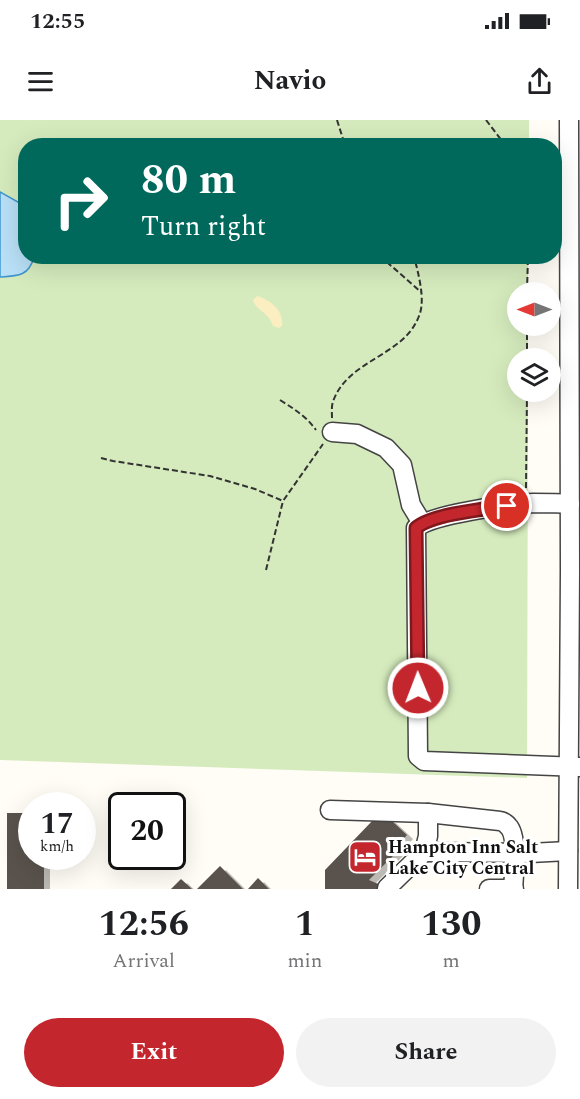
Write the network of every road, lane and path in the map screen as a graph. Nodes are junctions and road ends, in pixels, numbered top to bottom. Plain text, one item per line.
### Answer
1 (337, 120) edge
2 (486, 120) edge
3 (569, 120) edge
4 (343, 138) edge
5 (500, 138) edge
6 (574, 147) edge
7 (389, 264) edge
8 (416, 264) edge
9 (528, 264) edge
10 (527, 282) edge
11 (421, 292) junction
12 (575, 296) edge
13 (575, 387) edge
14 (280, 400) dead end
15 (527, 402) edge
16 (329, 436) junction
17 (101, 458) dead end
18 (575, 479) edge
19 (284, 501) junction
20 (519, 504) junction
21 (570, 504) junction
22 (422, 523) junction
23 (266, 570) dead end
24 (575, 571) edge
25 (575, 648) edge
26 (574, 767) edge
27 (330, 810) dead end
28 (428, 813) junction
29 (424, 852) junction
30 (514, 853) junction
31 (572, 860) edge
32 (387, 888) edge
33 (489, 889) edge
34 (513, 889) edge
35 (568, 889) edge

1 - 4 path
2 - 5 path
3 - 6 street
6 - 12 street
7 - 11 path
8 - 11 path
9 - 10 path
11 - 16 path
12 - 13 street
13 - 18 street
14 - 16 path
15 - 20 path
16 - 19 path
16 - 22 street
17 - 19 path
18 - 21 street
19 - 23 path
20 - 21 street
20 - 22 street
21 - 24 street
22 - 26 street
24 - 25 street
25 - 26 street
26 - 31 street
27 - 28 street
28 - 29 street
28 - 30 street
29 - 30 street
29 - 32 street
30 - 31 street
30 - 34 street
31 - 35 street
33 - 34 street

